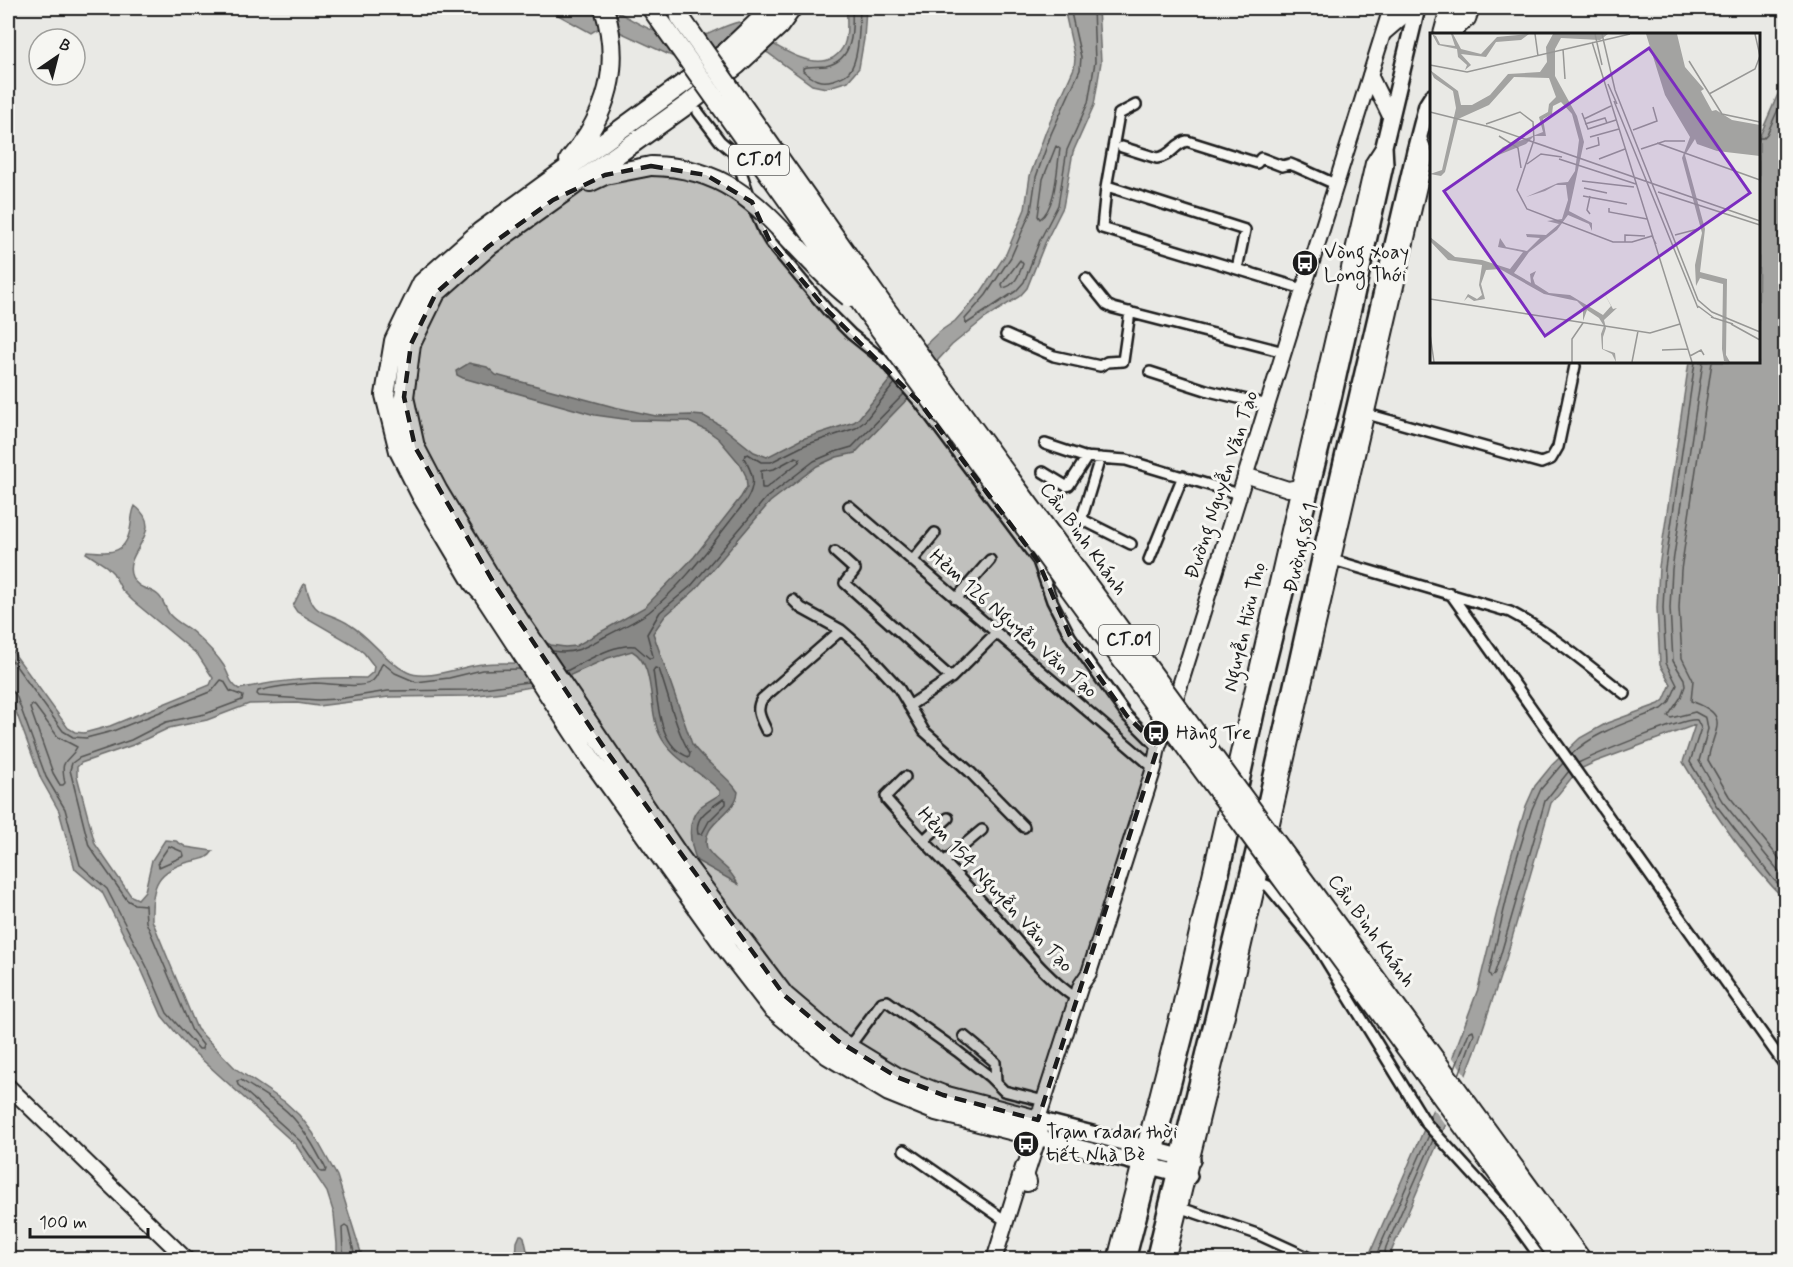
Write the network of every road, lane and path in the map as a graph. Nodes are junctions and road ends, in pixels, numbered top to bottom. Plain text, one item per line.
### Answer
1 (604, 8) edge
2 (651, 8) edge
3 (770, 8) edge
4 (792, 8) edge
5 (1391, 8) edge
6 (1413, 8) edge
7 (1418, 8) edge
8 (1448, 8) edge
9 (1462, 8) edge
10 (1472, 8) edge
11 (677, 11) edge
12 (1450, 33) edge
13 (1383, 34) junction
14 (1370, 75) junction
15 (1364, 93) junction
16 (1430, 99) edge
17 (1136, 105) dead end
18 (698, 112) dead end
19 (1390, 116) junction
20 (1419, 138) junction
21 (1122, 147) dead end
22 (1335, 184) junction
23 (1107, 186) junction
24 (530, 196) junction
25 (553, 200) junction
26 (1237, 269) junction
27 (1086, 279) dead end
28 (1303, 290) junction
29 (867, 312) junction
30 (1130, 312) junction
31 (1006, 335) dead end
32 (1284, 352) junction
33 (1575, 366) dead end
34 (1150, 372) dead end
35 (1268, 405) junction
36 (1367, 414) junction
37 (1045, 444) dead end
38 (1087, 457) junction
39 (1100, 458) junction
40 (1247, 471) junction
41 (1043, 472) dead end
42 (1183, 476) junction
43 (1304, 489) junction
44 (1239, 494) junction
45 (1340, 498) junction
46 (849, 506) dead end
47 (935, 533) dead end
48 (1131, 544) dead end
49 (835, 552) dead end
50 (990, 560) dead end
51 (1149, 560) dead end
52 (1333, 560) junction
53 (912, 561) junction
54 (489, 589) junction
55 (1450, 593) junction
56 (956, 599) junction
57 (793, 600) dead end
58 (841, 630) junction
59 (995, 634) junction
60 (951, 678) junction
61 (1625, 694) dead end
62 (909, 706) junction
63 (766, 730) dead end
64 (1158, 747) junction
65 (1154, 768) junction
66 (905, 777) dead end
67 (948, 818) dead end
68 (1024, 827) dead end
69 (982, 830) dead end
70 (924, 840) junction
71 (945, 862) junction
72 (1258, 882) junction
73 (1089, 973) junction
74 (1076, 998) junction
75 (964, 1036) dead end
76 (854, 1040) dead end
77 (1785, 1066) edge
78 (996, 1082) junction
79 (8, 1086) edge
80 (1044, 1101) junction
81 (1039, 1131) junction
82 (1150, 1149) junction
83 (904, 1150) dead end
84 (1186, 1158) junction
85 (1146, 1165) junction
86 (1182, 1174) junction
87 (1027, 1182) joint
88 (1181, 1208) junction
89 (1006, 1221) junction
90 (187, 1260) edge
91 (994, 1260) edge
92 (1002, 1260) edge
93 (1116, 1260) edge
94 (1126, 1260) edge
95 (1154, 1260) edge
96 (1167, 1260) edge
97 (1314, 1260) edge
98 (1542, 1260) edge
99 (1561, 1260) edge
100 (1582, 1260) edge

1 - 24 highway
2 - 29 highway, CT.01, bridge
3 - 24 highway
4 - 25 highway
5 - 13 main road, Đường Nguyễn Văn Tạo
6 - 13 main road
7 - 19 main road, Nguyễn Hữu Thọ
8 - 12 main road
9 - 12 main road
10 - 12 main road
11 - 100 highway, Cầu Bình Khánh / CT.01, bridge
13 - 14 main road, Đường Nguyễn Văn Tạo
14 - 15 main road, Đường Nguyễn Văn Tạo
14 - 19 main road
15 - 19 main road
15 - 22 main road, Đường Nguyễn Văn Tạo
16 - 20 main road
17 - 23 street
18 - 64 street
19 - 43 main road, Nguyễn Hữu Thọ
20 - 36 main road
20 - 45 main road
21 - 22 street
22 - 28 main road, Đường Nguyễn Văn Tạo
23 - 26 street
23 - 26 street
24 - 54 highway
25 - 29 highway, bridge
25 - 54 highway
26 - 28 street
27 - 30 street
28 - 32 main road, Đường Nguyễn Văn Tạo
29 - 99 highway, Cầu Bình Khánh / CT.01, bridge
30 - 31 street
30 - 32 street
32 - 35 main road, Đường Nguyễn Văn Tạo
33 - 36 street
34 - 35 street
35 - 40 main road, Đường Nguyễn Văn Tạo
36 - 45 main road
37 - 38 street
38 - 39 street
38 - 41 street
39 - 42 street
39 - 48 street
40 - 43 main road
40 - 44 main road, Đường Nguyễn Văn Tạo
42 - 44 street
42 - 51 street
43 - 45 main road
43 - 82 main road, Nguyễn Hữu Thọ
44 - 64 main road, Đường Nguyễn Văn Tạo
45 - 52 main road, Đường số 1
45 - 84 main road, Đường số 1
46 - 53 street, Hẻm 126 Nguyễn Văn Tạo
47 - 53 street
49 - 60 street
50 - 56 street
52 - 55 street
52 - 72 main road
53 - 56 street, Hẻm 126 Nguyễn Văn Tạo
54 - 81 highway
55 - 61 street
55 - 77 street
56 - 59 street, Hẻm 126 Nguyễn Văn Tạo
57 - 58 street
58 - 62 street
58 - 63 street
59 - 60 street
59 - 65 street, Hẻm 126 Nguyễn Văn Tạo
60 - 62 street
62 - 68 street
64 - 65 main road, Đường Nguyễn Văn Tạo
65 - 73 main road, Đường Nguyễn Văn Tạo
66 - 70 street, Hẻm 154 Nguyễn Văn Tạo
67 - 70 street
69 - 71 street
70 - 71 street, Hẻm 154 Nguyễn Văn Tạo
71 - 74 street, Hẻm 154 Nguyễn Văn Tạo
72 - 84 main road
72 - 98 street
73 - 74 main road, Đường Nguyễn Văn Tạo
73 - 81 main road, Đường Nguyễn Văn Tạo
74 - 80 main road, Đường Nguyễn Văn Tạo
75 - 78 street
76 - 78 street
78 - 80 street
79 - 90 main road
80 - 81 main road, Đường Nguyễn Văn Tạo
81 - 82 main road
81 - 85 main road
81 - 87 highway
81 - 89 main road, Đường Nguyễn Văn Tạo
82 - 84 main road
82 - 85 main road, Nguyễn Hữu Thọ
83 - 89 street
84 - 86 main road
85 - 86 main road
85 - 93 main road, Nguyễn Hữu Thọ
85 - 94 main road, Nguyễn Hữu Thọ
86 - 88 main road
86 - 95 main road
87 - 92 main road
88 - 96 main road
88 - 97 street
89 - 91 main road, Đường Nguyễn Văn Tạo

